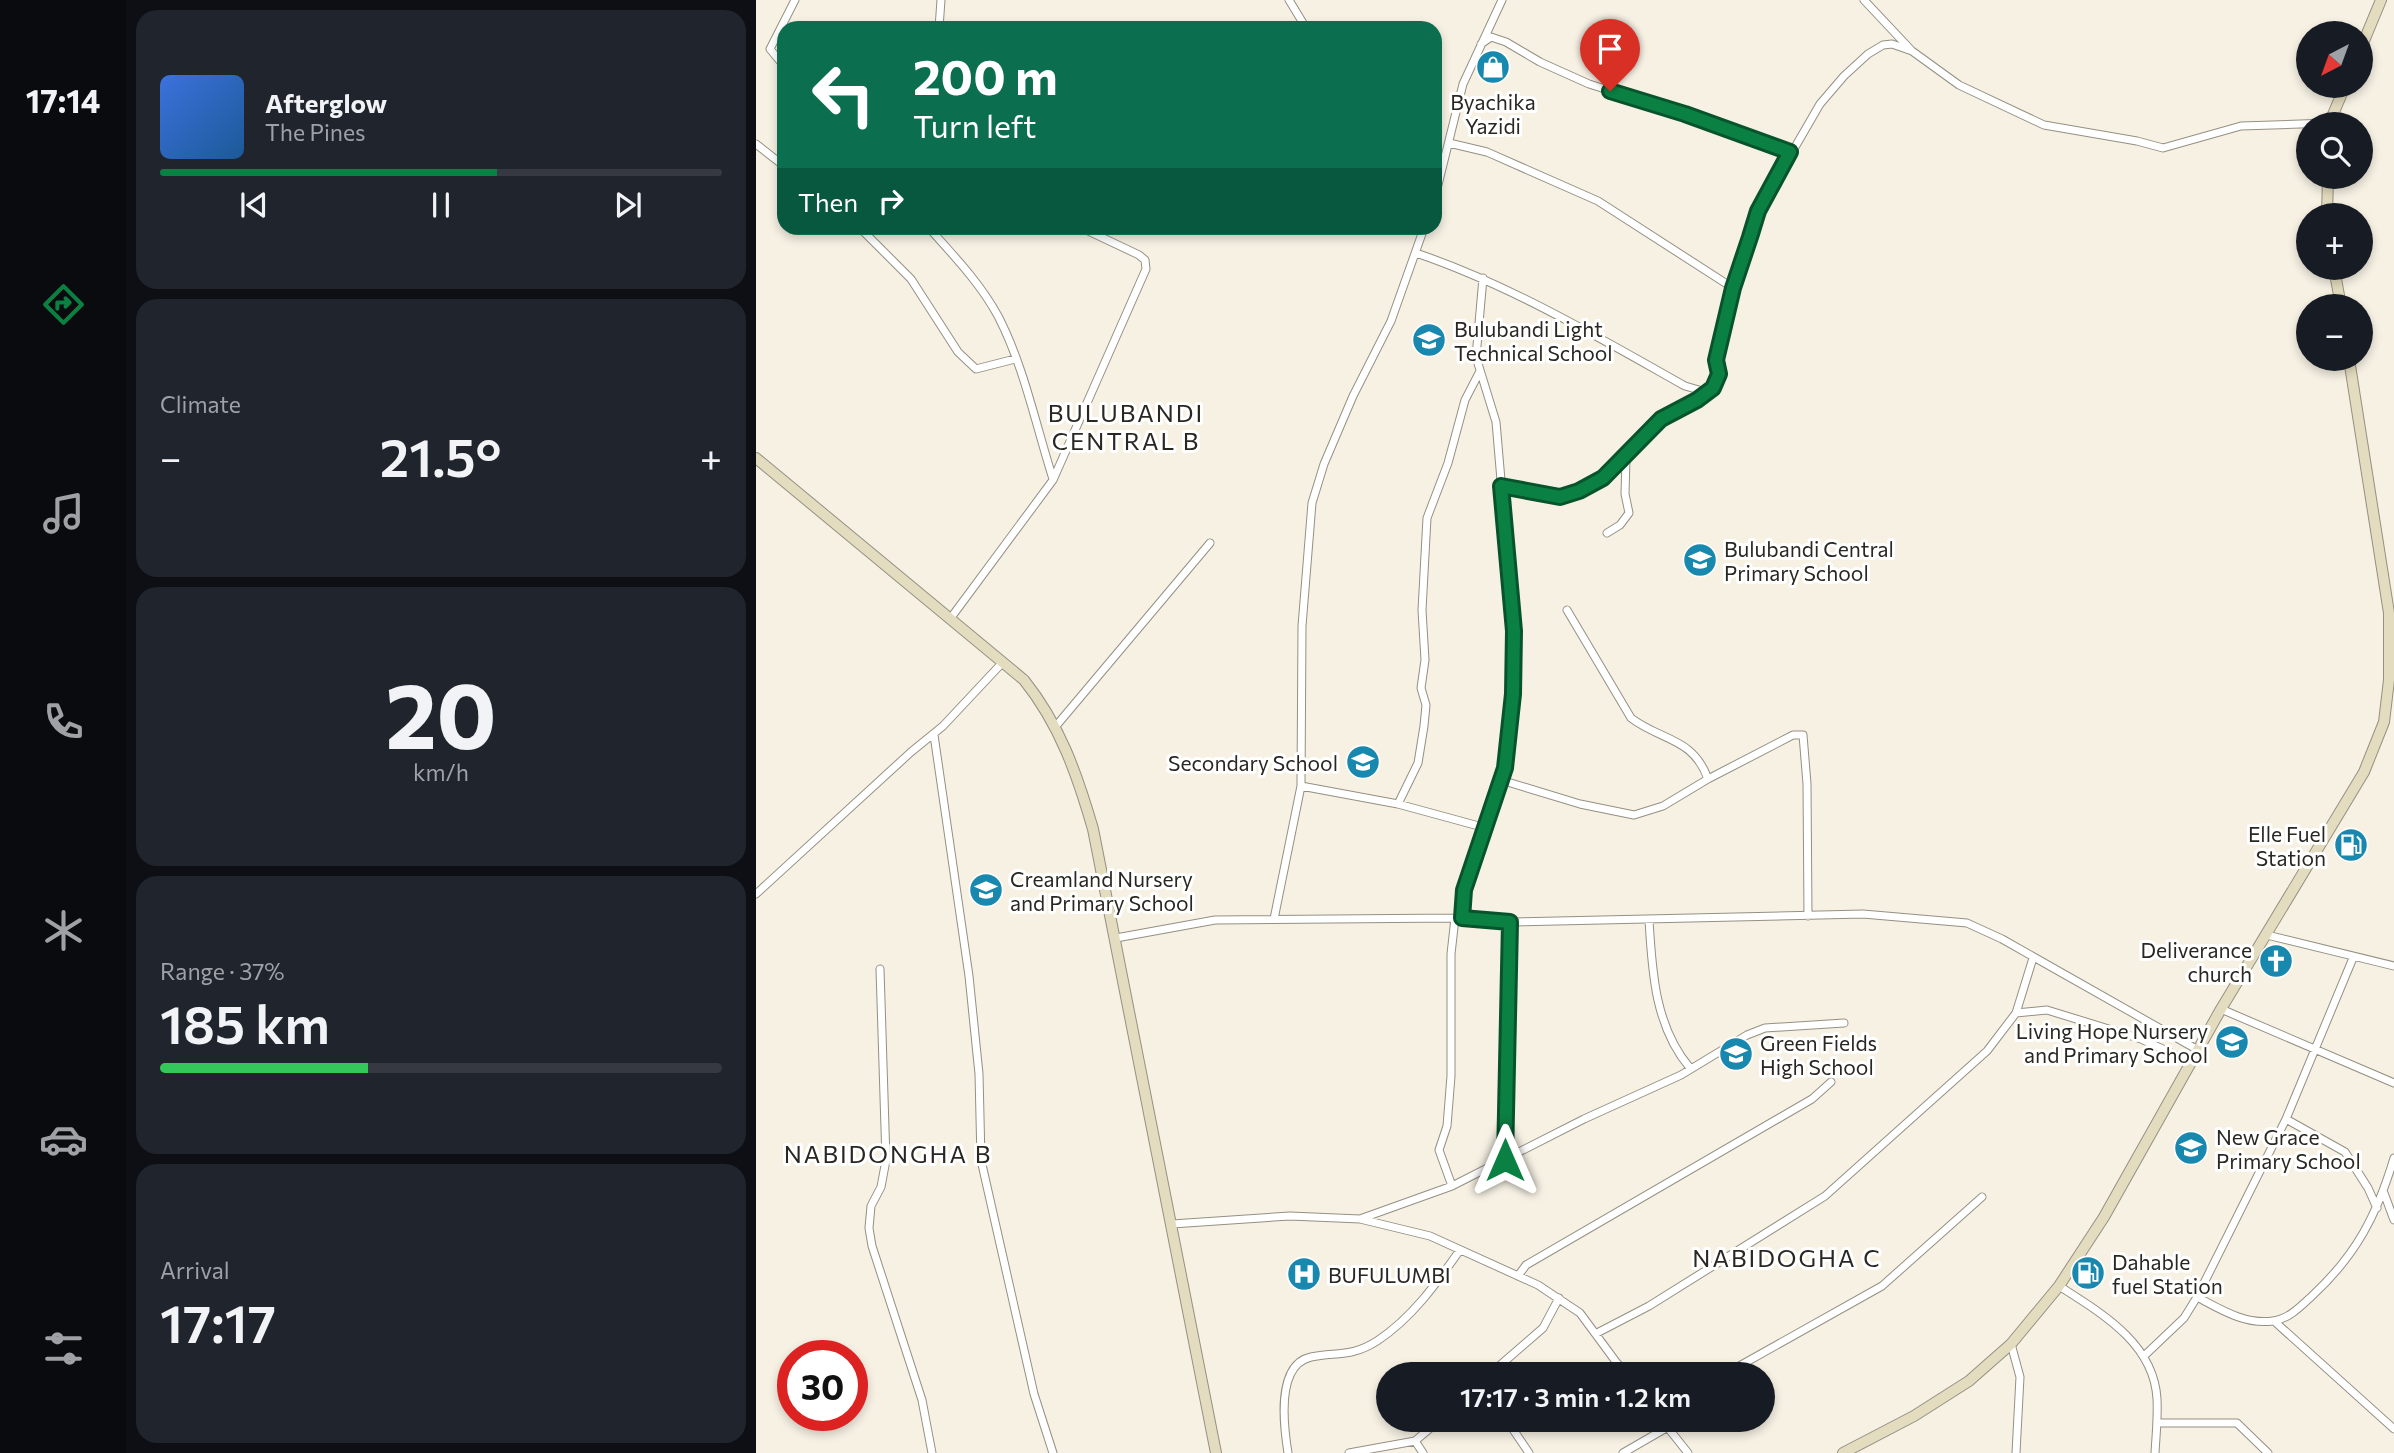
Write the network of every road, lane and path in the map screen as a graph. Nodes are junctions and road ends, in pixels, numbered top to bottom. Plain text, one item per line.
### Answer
1 (795, 0) edge
2 (942, 0) edge
3 (1289, 0) edge
4 (1502, 0) edge
5 (1864, 0) edge
6 (2381, 0) edge
7 (784, 21) edge
8 (940, 21) edge
9 (1302, 21) edge
10 (2372, 21) edge
11 (777, 35) edge
12 (1481, 44) junction
13 (1912, 51) junction
14 (777, 57) edge
15 (2296, 124) edge
16 (1449, 143) junction
17 (756, 144) edge
18 (1790, 152) junction
19 (777, 160) edge
20 (1442, 170) edge
21 (867, 235) edge
22 (935, 235) edge
23 (1096, 235) edge
24 (1422, 235) edge
25 (1416, 253) junction
26 (1483, 278) junction
27 (1733, 288) junction
28 (1015, 359) junction
29 (1480, 371) junction
30 (2351, 371) edge
31 (1706, 392) junction
32 (756, 458) edge
33 (1626, 458) junction
34 (1053, 480) junction
35 (1501, 486) junction
36 (1607, 533) dead end
37 (1210, 543) dead end
38 (1567, 610) dead end
39 (950, 619) junction
40 (1003, 662) junction
41 (2392, 678) edge
42 (1056, 726) junction
43 (934, 735) junction
44 (1708, 779) junction
45 (1501, 780) junction
46 (1301, 786) junction
47 (1398, 804) junction
48 (1486, 828) junction
49 (756, 894) edge
50 (1808, 916) junction
51 (1458, 918) junction
52 (1274, 919) junction
53 (1649, 920) junction
54 (1510, 922) junction
55 (2267, 935) junction
56 (1116, 938) junction
57 (2033, 958) junction
58 (2353, 958) junction
59 (2394, 966) edge
60 (880, 969) dead end
61 (2221, 1009) junction
62 (2015, 1013) junction
63 (1844, 1023) dead end
64 (2317, 1048) junction
65 (2198, 1051) junction
66 (2191, 1062) junction
67 (1690, 1068) junction
68 (1831, 1082) dead end
69 (2394, 1083) edge
70 (2286, 1119) junction
71 (2394, 1158) edge
72 (1505, 1160) junction
73 (1452, 1186) junction
74 (2384, 1194) junction
75 (1982, 1197) dead end
76 (2377, 1208) junction
77 (1360, 1219) junction
78 (2394, 1220) edge
79 (1171, 1224) junction
80 (1460, 1250) junction
81 (1518, 1276) junction
82 (2059, 1286) junction
83 (2197, 1297) junction
84 (1559, 1298) junction
85 (2274, 1321) junction
86 (1597, 1333) junction
87 (2011, 1344) junction
88 (2144, 1356) junction
89 (1504, 1362) edge
90 (1617, 1362) edge
91 (1746, 1362) edge
92 (2157, 1423) junction
93 (2394, 1429) edge
94 (1426, 1432) edge
95 (1514, 1432) edge
96 (1659, 1432) edge
97 (1672, 1432) edge
98 (1415, 1441) junction
99 (932, 1453) edge
100 (1054, 1453) edge
101 (1216, 1453) edge
102 (1288, 1453) edge
103 (1349, 1453) edge
104 (1423, 1453) edge
105 (1529, 1453) edge
106 (1623, 1453) edge
107 (1688, 1453) edge
108 (1843, 1453) edge
109 (2016, 1453) edge
110 (2155, 1453) edge
111 (2268, 1453) edge

1 - 7 street
2 - 8 street
3 - 9 street
4 - 12 street
5 - 13 street
6 - 10 street
11 - 14 street
12 - 16 street
12 - 18 street
13 - 15 street
13 - 18 street
16 - 20 street
16 - 27 street
17 - 19 street
18 - 27 street
21 - 28 street
22 - 28 street
23 - 34 street
24 - 25 street
25 - 26 street
25 - 46 street
26 - 29 street
26 - 31 street
27 - 31 street
28 - 34 street
29 - 35 street
29 - 47 street
30 - 41 street
31 - 33 street
32 - 39 street
33 - 35 street
33 - 36 street
34 - 39 street
35 - 45 street
37 - 42 street
38 - 44 street
39 - 40 street
40 - 42 street
40 - 43 street
41 - 55 street
42 - 56 street
43 - 49 street
43 - 100 street
44 - 45 street
44 - 50 street
45 - 48 street
46 - 47 street
46 - 52 street
47 - 48 street
48 - 51 street
50 - 53 street
50 - 57 street
51 - 52 street
51 - 54 street
51 - 73 street
52 - 56 street
53 - 54 street
53 - 67 street
54 - 72 street
55 - 58 street
55 - 61 street
56 - 79 street
57 - 62 street
57 - 65 street
58 - 59 street
58 - 64 street
60 - 99 street
61 - 64 street
61 - 65 street
62 - 66 street
62 - 86 street
63 - 67 street
64 - 69 street
64 - 70 street
65 - 66 street
66 - 82 street
67 - 72 street
68 - 81 street
70 - 76 street
70 - 83 street
71 - 74 street
72 - 73 street
73 - 77 street
74 - 76 street
74 - 78 street
75 - 91 street
76 - 85 street
77 - 79 street
77 - 80 street
79 - 101 street
80 - 81 street
80 - 102 street
81 - 84 street
82 - 87 street
82 - 88 street
83 - 85 street
83 - 88 street
84 - 86 street
84 - 89 street
85 - 93 street
86 - 90 street
87 - 108 street
87 - 109 street
88 - 92 street
92 - 110 street
92 - 111 street
94 - 98 street
95 - 105 street
96 - 106 street
97 - 107 street
98 - 103 street
98 - 104 street

